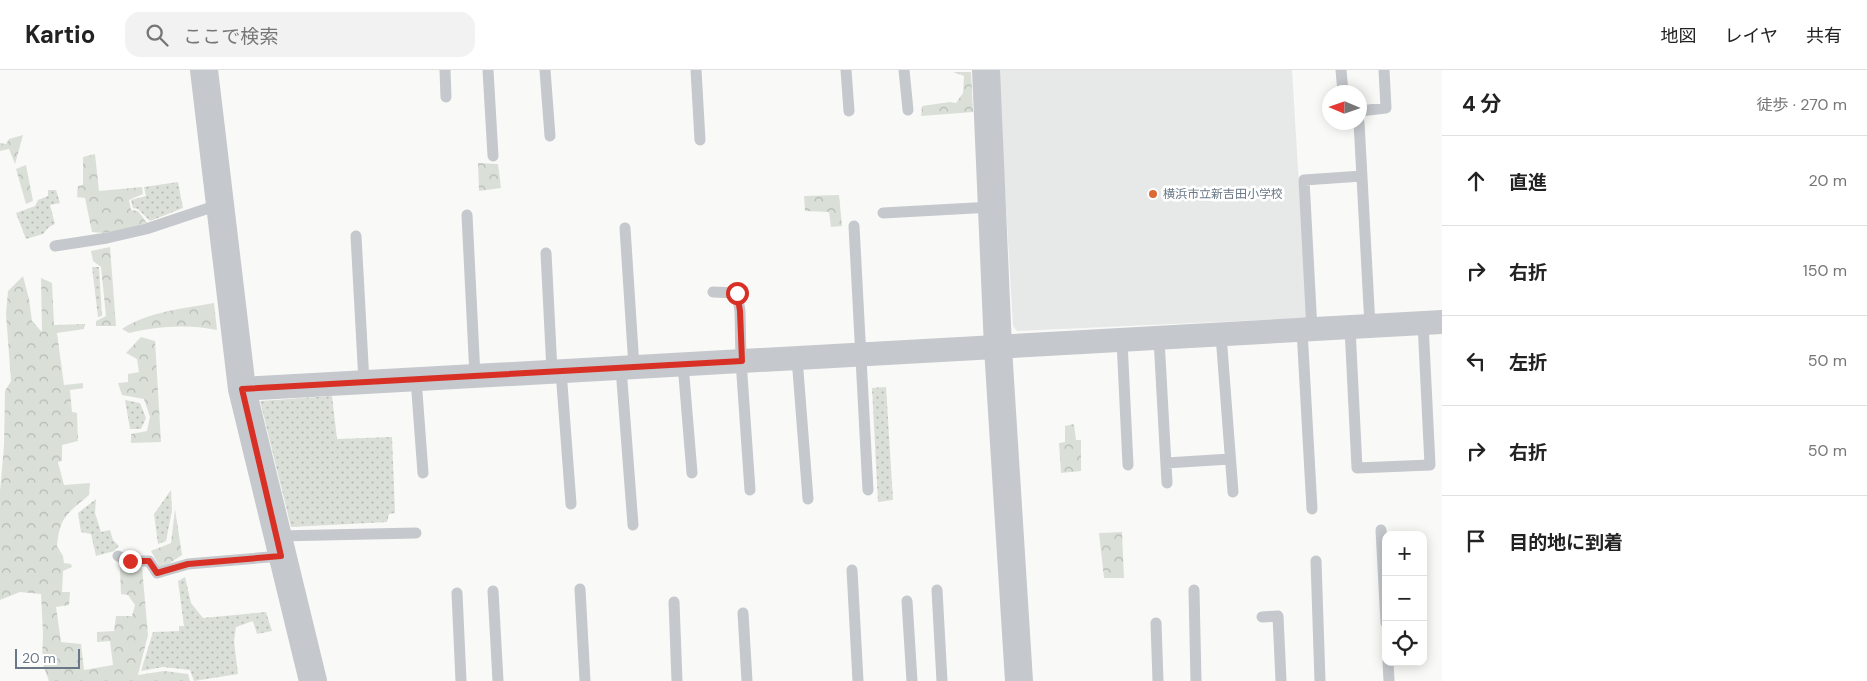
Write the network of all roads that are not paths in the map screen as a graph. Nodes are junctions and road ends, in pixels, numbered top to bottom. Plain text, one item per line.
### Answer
1 (204, 70) edge
2 (445, 70) edge
3 (488, 70) edge
4 (545, 70) edge
5 (696, 70) edge
6 (846, 70) edge
7 (904, 70) edge
8 (986, 70) edge
9 (1341, 70) edge
10 (1384, 70) edge
11 (1342, 85) edge
12 (446, 97) dead end
13 (908, 110) dead end
14 (1367, 110) edge
15 (849, 111) dead end
16 (1359, 130) edge
17 (550, 136) dead end
18 (700, 140) dead end
19 (493, 156) dead end
20 (1362, 176) junction
21 (221, 204) junction
22 (992, 207) junction
23 (884, 213) dead end
24 (467, 215) dead end
25 (854, 226) dead end
26 (625, 228) dead end
27 (356, 236) dead end
28 (55, 246) dead end
29 (546, 253) dead end
30 (713, 292) dead end
31 (1432, 323) edge
32 (1360, 327) junction
33 (1307, 330) junction
34 (1221, 335) junction
35 (1159, 339) junction
36 (1122, 341) junction
37 (998, 348) junction
38 (860, 355) junction
39 (798, 358) junction
40 (742, 361) junction
41 (683, 364) junction
42 (627, 367) junction
43 (557, 371) junction
44 (475, 376) junction
45 (416, 379) junction
46 (364, 382) junction
47 (242, 389) junction
48 (1230, 460) junction
49 (1166, 462) junction
50 (1128, 465) dead end
51 (423, 473) dead end
52 (692, 473) dead end
53 (1167, 483) dead end
54 (750, 490) dead end
55 (868, 490) dead end
56 (1233, 492) dead end
57 (808, 499) dead end
58 (571, 504) dead end
59 (1312, 509) dead end
60 (633, 525) dead end
61 (1381, 530) dead end
62 (416, 533) dead end
63 (279, 546) junction
64 (118, 556) dead end
65 (1316, 562) dead end
66 (852, 570) dead end
67 (580, 590) dead end
68 (937, 590) dead end
69 (1194, 590) dead end
70 (493, 592) dead end
71 (456, 593) dead end
72 (907, 601) dead end
73 (674, 602) dead end
74 (742, 613) dead end
75 (1262, 616) dead end
76 (1386, 621) edge
77 (1156, 623) dead end
78 (1388, 666) edge
79 (313, 681) edge
80 (461, 681) edge
81 (498, 681) edge
82 (585, 681) edge
83 (677, 681) edge
84 (747, 681) edge
85 (858, 681) edge
86 (912, 681) edge
87 (942, 681) edge
88 (1019, 681) edge
89 (1158, 681) edge
90 (1196, 681) edge
91 (1281, 681) edge
92 (1320, 681) edge
93 (1389, 681) edge

1 - 21 street
2 - 12 lane
3 - 19 lane
4 - 17 lane
5 - 18 lane
6 - 15 lane
7 - 13 lane
8 - 22 street
9 - 11 lane
10 - 14 lane
16 - 20 lane
20 - 32 lane
20 - 33 lane
21 - 28 lane
21 - 47 street
22 - 23 lane
22 - 37 street
24 - 44 lane
25 - 38 lane
26 - 42 lane
27 - 46 lane
29 - 43 lane
30 - 40 lane
31 - 32 street
31 - 32 lane
32 - 33 street
33 - 34 street
33 - 59 lane
34 - 35 street
34 - 48 lane
35 - 36 street
35 - 49 lane
36 - 37 street
36 - 50 lane
37 - 38 street
37 - 88 street
38 - 39 street
38 - 55 lane
39 - 40 street
39 - 57 lane
40 - 41 street
40 - 54 lane
41 - 42 street
41 - 52 lane
42 - 43 street
42 - 60 lane
43 - 44 street
43 - 58 lane
44 - 45 street
45 - 46 street
45 - 51 lane
46 - 47 street
47 - 63 street
48 - 49 lane
48 - 56 lane
49 - 53 lane
61 - 76 lane
62 - 63 lane
63 - 64 lane
63 - 79 street
65 - 92 lane
66 - 85 lane
67 - 82 lane
68 - 87 lane
69 - 90 lane
70 - 81 lane
71 - 80 lane
72 - 86 lane
73 - 83 lane
74 - 84 lane
75 - 91 lane
77 - 89 lane
78 - 93 lane

